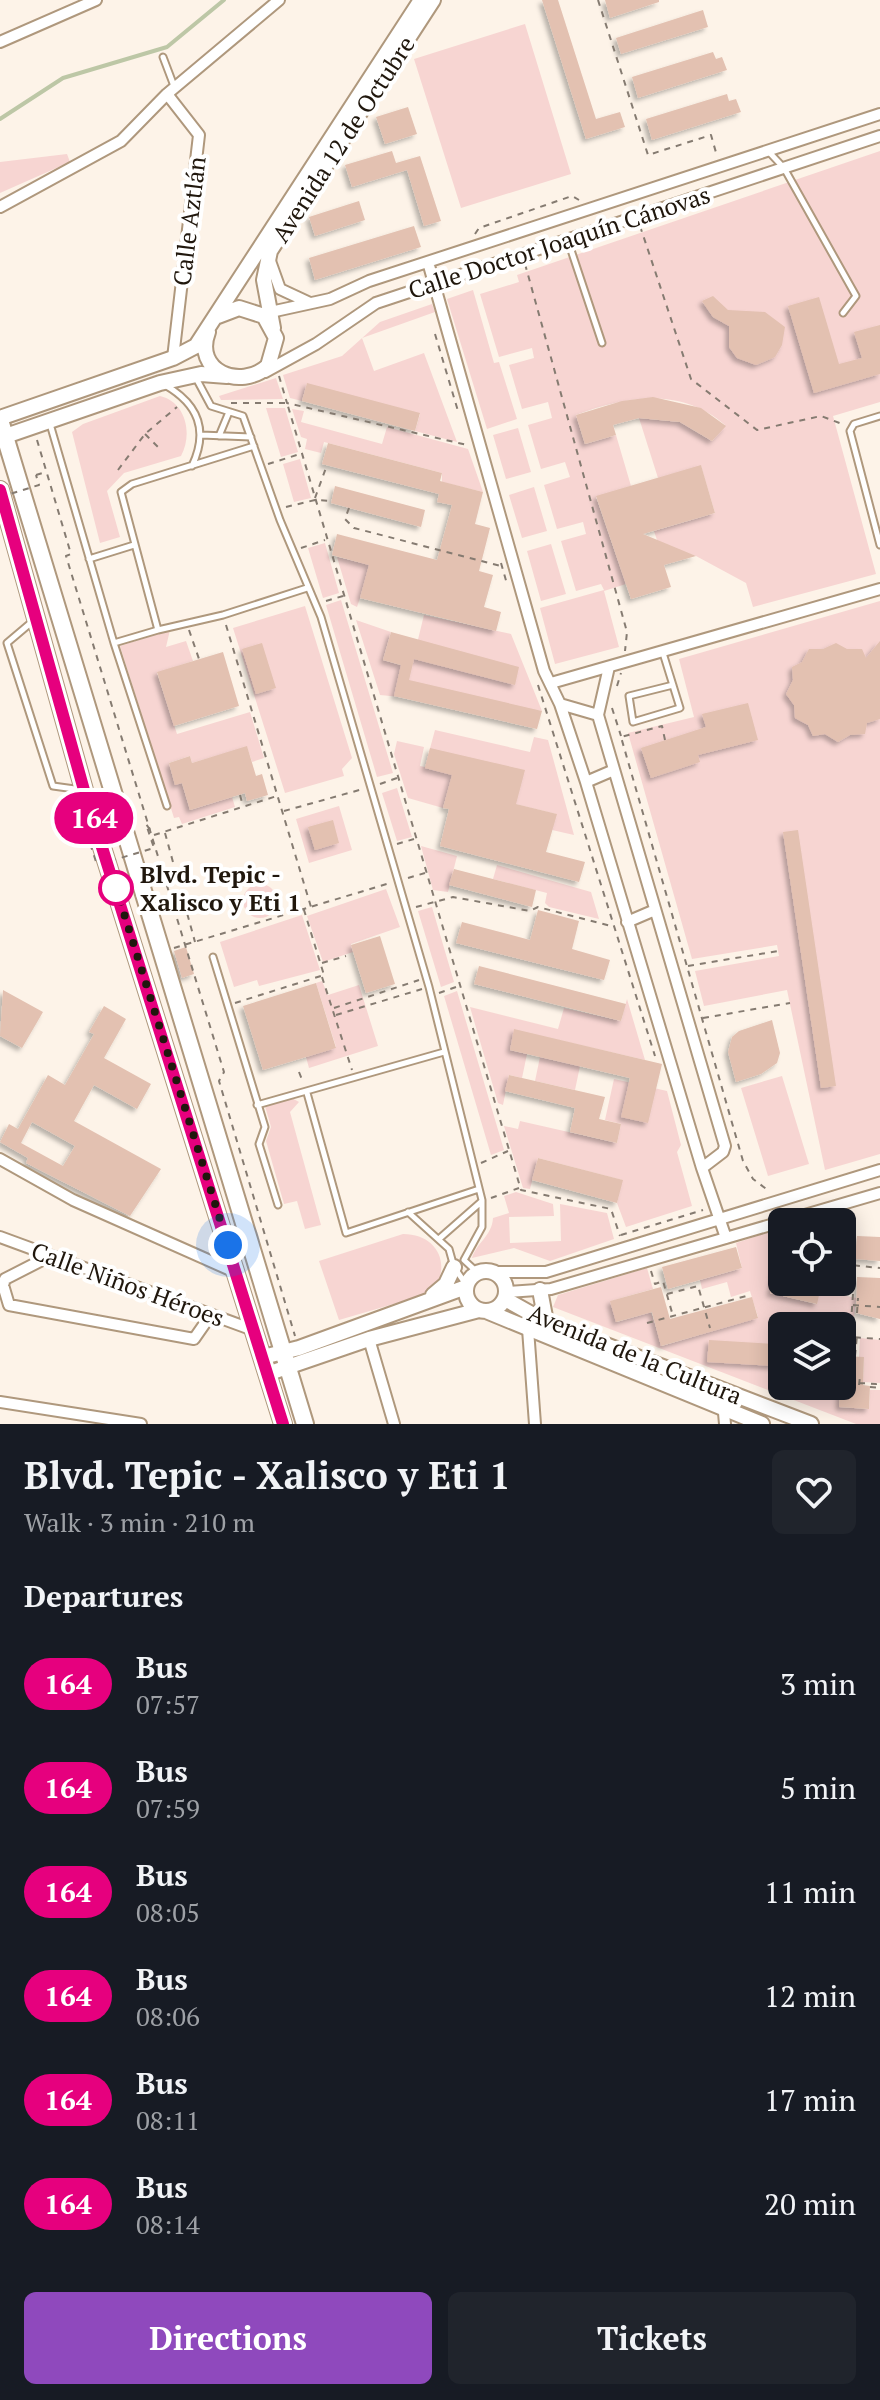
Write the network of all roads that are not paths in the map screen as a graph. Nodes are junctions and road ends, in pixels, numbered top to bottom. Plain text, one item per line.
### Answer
1 (96, 0) edge
2 (279, 0) edge
3 (421, 0) edge
4 (433, 0) edge
5 (0, 42) edge
6 (163, 57) dead end
7 (171, 91) junction
8 (880, 114) edge
9 (880, 136) edge
10 (767, 151) junction
11 (784, 168) junction
12 (651, 189) junction
13 (0, 207) edge
14 (658, 210) junction
15 (516, 234) junction
16 (568, 240) junction
17 (270, 251) junction
18 (523, 254) junction
19 (428, 262) junction
20 (434, 284) junction
21 (312, 304) junction
22 (251, 309) junction
23 (271, 313) junction
24 (843, 313) dead end
25 (214, 322) junction
26 (273, 328) junction
27 (602, 343) dead end
28 (173, 358) junction
29 (194, 375) junction
30 (227, 376) junction
31 (252, 377) junction
32 (160, 383) junction
33 (229, 412) junction
34 (880, 416) edge
35 (49, 422) junction
36 (1, 428) edge
37 (201, 435) junction
38 (219, 437) junction
39 (251, 437) junction
40 (254, 446) junction
41 (192, 467) junction
42 (0, 490) edge
43 (134, 545) junction
44 (880, 545) edge
45 (89, 559) junction
46 (307, 588) junction
47 (880, 589) edge
48 (36, 618) junction
49 (158, 630) junction
50 (114, 643) junction
51 (662, 652) junction
52 (609, 667) junction
53 (551, 683) junction
54 (673, 685) junction
55 (560, 704) junction
56 (598, 715) junction
57 (614, 770) junction
58 (586, 782) junction
59 (84, 790) junction
60 (167, 806) dead end
61 (655, 910) junction
62 (627, 922) junction
63 (213, 957) dead end
64 (444, 1052) junction
65 (307, 1093) junction
66 (257, 1105) junction
67 (0, 1159) edge
68 (702, 1168) junction
69 (880, 1170) edge
70 (479, 1189) junction
71 (880, 1193) edge
72 (482, 1202) junction
73 (278, 1205) dead end
74 (407, 1211) junction
75 (721, 1218) junction
76 (0, 1237) edge
77 (440, 1238) junction
78 (726, 1238) junction
79 (50, 1256) junction
80 (454, 1267) junction
81 (477, 1272) junction
82 (496, 1272) junction
83 (237, 1273) junction
84 (466, 1286) junction
85 (540, 1290) junction
86 (506, 1295) junction
87 (421, 1305) junction
88 (483, 1310) junction
89 (210, 1316) junction
90 (546, 1322) junction
91 (528, 1329) junction
92 (256, 1331) junction
93 (369, 1339) junction
94 (289, 1356) junction
95 (265, 1366) junction
96 (722, 1390) junction
97 (0, 1402) edge
98 (725, 1417) edge
99 (141, 1424) edge
100 (283, 1424) edge
101 (305, 1424) edge
102 (394, 1424) edge
103 (535, 1424) edge
104 (762, 1424) edge
105 (811, 1424) edge

1 - 5 street
2 - 7 street
3 - 25 main road, Avenida 12 de Octubre
4 - 17 main road, Avenida 12 de Octubre
6 - 7 lane
7 - 13 street
7 - 28 street, Calle Aztlán
8 - 10 street, Calle Doctor Joaquín Cánovas
9 - 11 street, Calle Doctor Joaquín Cánovas
10 - 11 lane
10 - 12 street, Calle Doctor Joaquín Cánovas
11 - 14 street, Calle Doctor Joaquín Cánovas
11 - 24 lane
12 - 14 street
12 - 15 street, Calle Doctor Joaquín Cánovas
14 - 16 street, Calle Doctor Joaquín Cánovas
15 - 18 street
15 - 19 street, Calle Doctor Joaquín Cánovas
16 - 18 street, Calle Doctor Joaquín Cánovas
16 - 27 lane
17 - 21 street
17 - 23 main road, Avenida 12 de Octubre
18 - 20 street, Calle Doctor Joaquín Cánovas
19 - 20 street
19 - 21 street, Calle Doctor Joaquín Cánovas
20 - 31 street, Calle Doctor Joaquín Cánovas
20 - 53 street
21 - 23 street, Calle Doctor Joaquín Cánovas
22 - 23 street, Calle Doctor Joaquín Cánovas
22 - 25 main road, Avenida 12 de Octubre
22 - 26 main road
23 - 26 main road, Avenida 12 de Octubre
25 - 28 main road, Avenida 12 de Octubre
25 - 30 main road
26 - 31 main road, Avenida 12 de Octubre
28 - 36 main road, Avenida 12 de Octubre
29 - 30 main road
29 - 32 main road
29 - 33 lane
30 - 31 main road
32 - 35 main road
32 - 37 lane
33 - 38 lane
33 - 39 lane
34 - 44 lane
35 - 36 main road
35 - 45 lane
36 - 94 main road
37 - 38 lane
37 - 41 lane
38 - 39 lane
39 - 40 lane
40 - 41 lane
40 - 46 lane
41 - 43 lane
42 - 48 main road
43 - 45 lane
43 - 49 lane
45 - 50 lane
46 - 49 lane
46 - 64 lane
47 - 51 street
48 - 59 main road
48 - 59 lane
49 - 50 lane
50 - 60 lane
51 - 52 street
51 - 54 lane
52 - 53 street
52 - 56 street
53 - 55 street
54 - 54 lane
55 - 56 street
55 - 58 street
56 - 57 street
57 - 58 street
57 - 61 street
58 - 62 street
59 - 83 main road
61 - 62 street
61 - 68 street
62 - 68 street
63 - 66 lane
64 - 65 lane
64 - 70 lane
65 - 66 lane
65 - 74 lane
66 - 73 lane
67 - 83 street
68 - 75 street
69 - 75 street
70 - 72 lane
70 - 74 lane
71 - 78 street
72 - 77 lane
72 - 81 lane
74 - 77 lane
75 - 78 street
75 - 82 street
76 - 79 street, Calle Niños Héroes
77 - 80 lane
78 - 85 street
79 - 89 street, Calle Niños Héroes
79 - 89 street
80 - 84 lane
80 - 87 main road
81 - 82 main road
81 - 84 main road
82 - 86 main road, Avenida de la Cultura
83 - 92 main road
84 - 87 main road, Avenida de la Cultura
84 - 88 main road
85 - 86 street
85 - 90 main road
86 - 88 main road, Avenida de la Cultura
86 - 90 main road, Avenida de la Cultura
87 - 94 main road, Avenida de la Cultura
88 - 91 main road, Avenida de la Cultura
88 - 93 main road, Avenida de la Cultura
89 - 92 street, Calle Niños Héroes
90 - 96 main road, Avenida de la Cultura
91 - 98 main road, Avenida de la Cultura
91 - 103 street
92 - 95 main road
93 - 94 main road, Avenida de la Cultura
93 - 102 street
94 - 95 main road, Avenida de la Cultura
94 - 101 main road
95 - 100 main road
96 - 98 street
96 - 105 main road, Avenida de la Cultura
97 - 99 street
98 - 104 main road, Avenida de la Cultura

